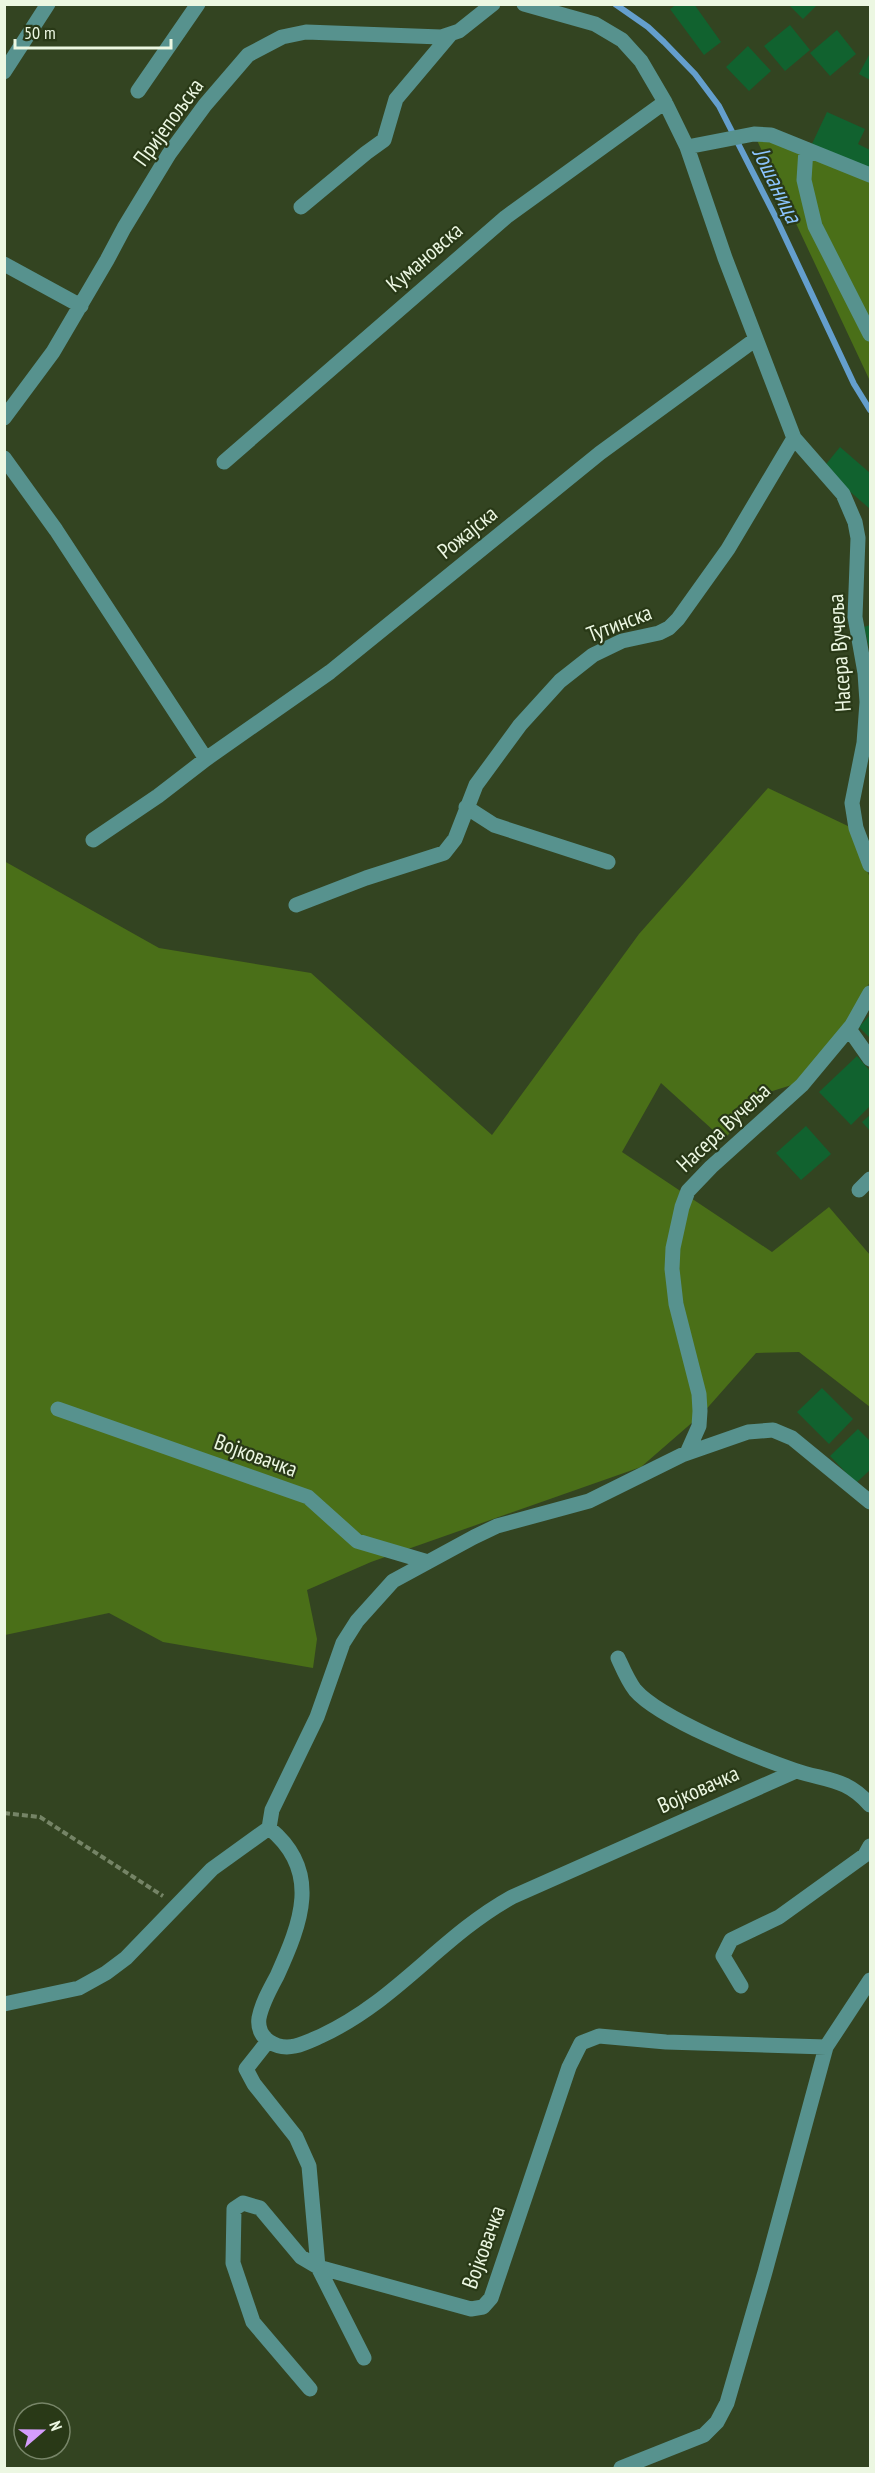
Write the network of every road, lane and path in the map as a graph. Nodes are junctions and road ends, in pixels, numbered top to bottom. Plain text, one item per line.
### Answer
1 (48, 4) edge
2 (198, 4) edge
3 (493, 4) edge
4 (524, 4) edge
5 (450, 35) junction
6 (4, 72) edge
7 (138, 91) dead end
8 (665, 102) junction
9 (687, 147) junction
10 (806, 149) junction
11 (870, 175) edge
12 (301, 207) dead end
13 (4, 264) edge
14 (81, 306) junction
15 (870, 334) edge
16 (756, 339) junction
17 (4, 418) edge
18 (794, 438) junction
19 (4, 458) edge
20 (224, 462) dead end
21 (867, 740) edge
22 (206, 759) junction
23 (466, 807) junction
24 (93, 840) dead end
25 (608, 862) dead end
26 (870, 865) edge
27 (296, 904) dead end
28 (870, 993) edge
29 (849, 1029) junction
30 (870, 1059) edge
31 (870, 1179) edge
32 (859, 1190) dead end
33 (58, 1409) dead end
34 (687, 1453) junction
35 (870, 1502) edge
36 (428, 1562) junction
37 (618, 1658) dead end
38 (796, 1771) junction
39 (870, 1805) edge
40 (4, 1813) edge
41 (268, 1828) junction
42 (870, 1846) edge
43 (176, 1904) junction
44 (870, 1980) edge
45 (741, 1986) dead end
46 (4, 2004) edge
47 (268, 2041) junction
48 (826, 2047) junction
49 (318, 2267) junction
50 (364, 2358) dead end
51 (310, 2390) dead end
52 (621, 2469) edge

1 - 6 street
2 - 7 street
3 - 5 street
4 - 8 street
5 - 12 street
5 - 14 street, Пријепољска
8 - 9 street
8 - 20 street, Кумановска
9 - 10 street
9 - 16 street
10 - 11 street
10 - 15 street
13 - 14 street
14 - 17 street, Пријепољска
16 - 18 street
16 - 22 street, Рожајска
18 - 21 street, Насера Вучеља
18 - 23 street, Тутинска
19 - 22 street
21 - 26 street, Насера Вучеља
22 - 24 street, Рожајска
23 - 25 street
23 - 27 street, Тутинска
28 - 29 street, Насера Вучеља
29 - 30 street
29 - 34 street, Насера Вучеља
31 - 32 street
33 - 36 street, Војковачка
34 - 35 street
34 - 36 street
36 - 41 street
37 - 38 street, Војковачка
38 - 39 street, Војковачка
38 - 47 street, Војковачка
40 - 43 path
41 - 43 street
41 - 47 street
42 - 45 street
43 - 46 street
44 - 48 street
47 - 49 street
48 - 49 street, Војковачка
48 - 52 street
49 - 50 street
49 - 51 street, Војковачка

